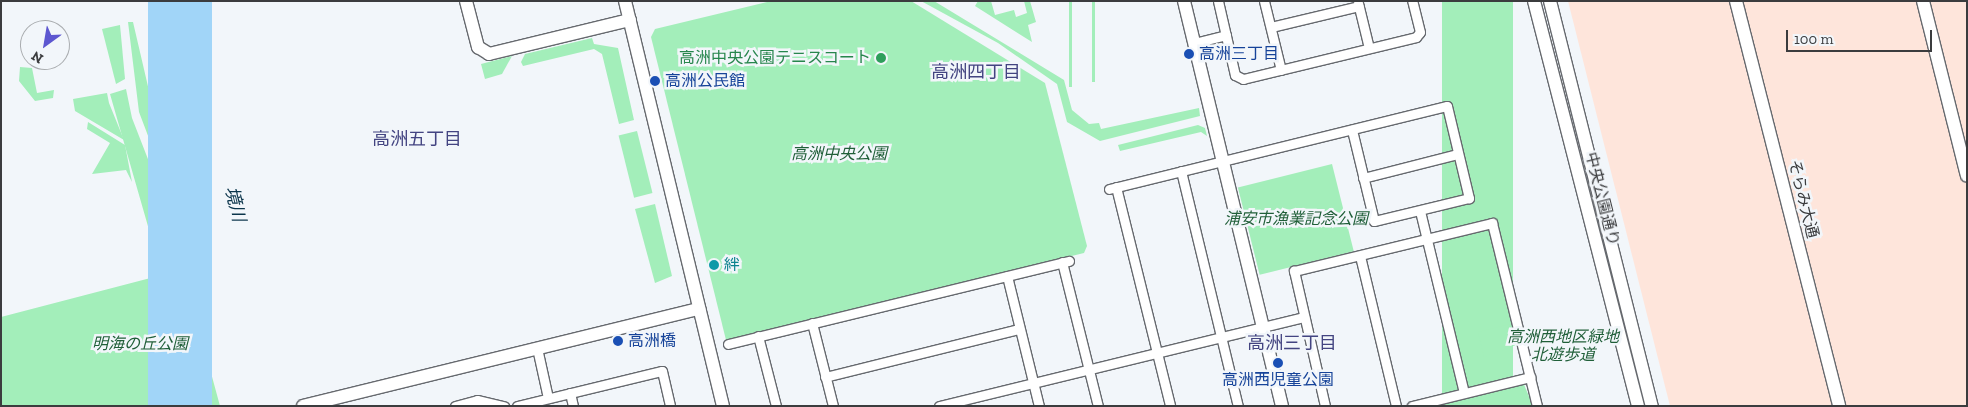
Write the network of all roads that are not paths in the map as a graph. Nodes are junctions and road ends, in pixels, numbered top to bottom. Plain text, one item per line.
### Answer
1 (466, 1) edge
2 (625, 1) edge
3 (1184, 1) edge
4 (1218, 1) edge
5 (1264, 1) edge
6 (1412, 1) edge
7 (1534, 1) edge
8 (1550, 1) edge
9 (1736, 1) edge
10 (1923, 1) edge
11 (1358, 4) edge
12 (630, 20) junction
13 (1271, 27) junction
14 (1226, 35) junction
15 (1194, 43) junction
16 (1369, 48) junction
17 (1281, 70) junction
18 (1352, 130) junction
19 (1458, 154) junction
20 (1222, 161) junction
21 (1181, 172) junction
22 (1967, 176) edge
23 (1363, 178) junction
24 (1420, 211) junction
25 (1426, 240) junction
26 (1360, 256) junction
27 (1007, 276) junction
28 (699, 309) junction
29 (1304, 317) junction
30 (812, 323) junction
31 (1263, 327) junction
32 (1019, 329) junction
33 (758, 336) junction
34 (1222, 336) junction
35 (728, 344) dead end
36 (536, 348) junction
37 (1157, 353) junction
38 (1089, 369) junction
39 (825, 377) junction
40 (1530, 377) junction
41 (1033, 383) junction
42 (570, 393) junction
43 (1464, 393) junction
44 (548, 398) junction
45 (303, 406) edge
46 (454, 406) edge
47 (504, 406) edge
48 (517, 406) edge
49 (573, 406) edge
50 (670, 406) edge
51 (723, 406) edge
52 (776, 406) edge
53 (833, 406) edge
54 (939, 406) edge
55 (1039, 406) edge
56 (1098, 406) edge
57 (1170, 406) edge
58 (1238, 406) edge
59 (1282, 406) edge
60 (1326, 406) edge
61 (1396, 406) edge
62 (1412, 406) edge
63 (1537, 406) edge
64 (1638, 406) edge
65 (1652, 406) edge
66 (1839, 406) edge

1 - 12 street
2 - 12 street
3 - 15 street
4 - 14 street
5 - 13 street
6 - 16 street
7 - 64 street, 中央公園通り
8 - 65 street, 中央公園通り
9 - 66 street, そらみ大通
10 - 22 street
11 - 13 street
11 - 16 street
12 - 28 street
13 - 17 street
14 - 15 street
14 - 17 street
15 - 20 street
16 - 17 street
18 - 19 street
18 - 20 street
18 - 23 street
19 - 23 street
19 - 24 street
20 - 21 street
20 - 31 street
21 - 34 street
21 - 37 street
23 - 24 street
24 - 25 street
25 - 26 street
25 - 40 street
25 - 43 street
26 - 29 street
26 - 61 street
27 - 30 street
27 - 32 street
27 - 38 street
28 - 36 street
28 - 51 street
29 - 31 street
29 - 60 street
30 - 33 street
30 - 39 street
31 - 34 street
31 - 59 street
32 - 39 street
32 - 41 street
33 - 35 street
33 - 52 street
34 - 37 street
34 - 58 street
36 - 44 street
36 - 45 street
37 - 38 street
37 - 57 street
38 - 41 street
38 - 56 street
39 - 53 street
40 - 43 street
40 - 63 street
41 - 54 street
41 - 55 street
42 - 44 street
42 - 49 street
42 - 50 street
43 - 62 street
44 - 48 street
46 - 47 street

